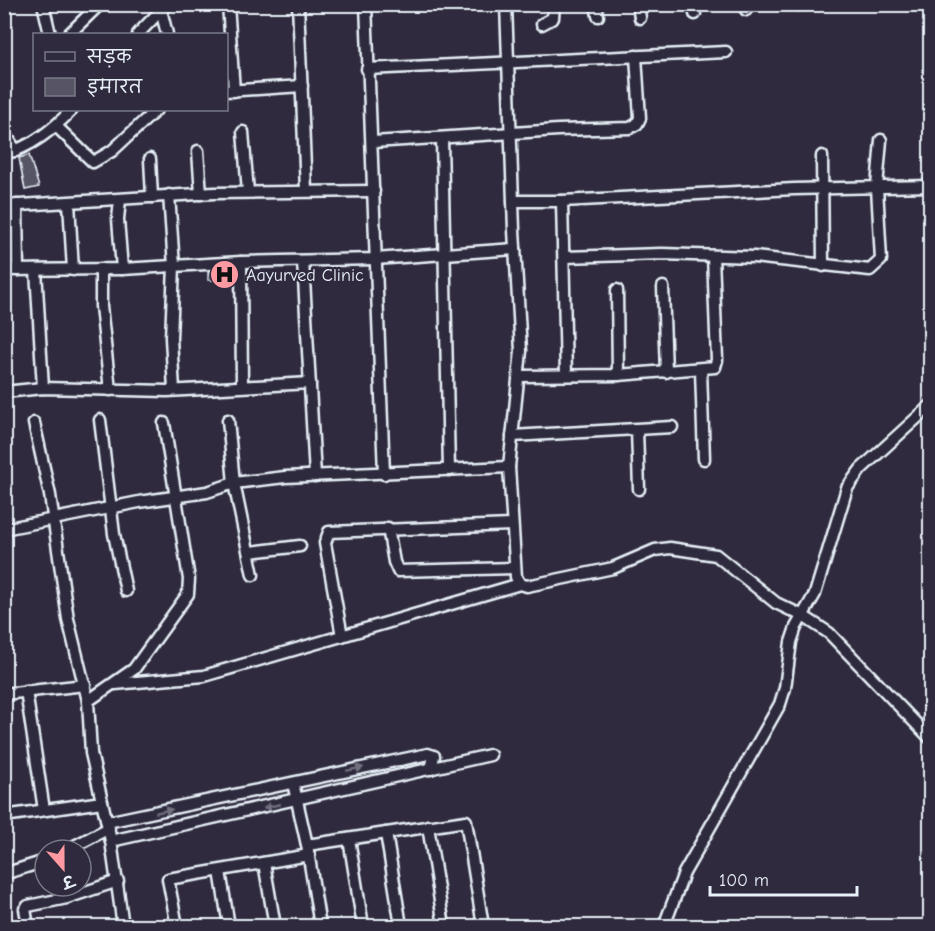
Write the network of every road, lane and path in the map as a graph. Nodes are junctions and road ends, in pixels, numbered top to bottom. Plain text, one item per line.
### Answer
1 (43, 4) edge
2 (100, 4) edge
3 (228, 4) edge
4 (298, 4) edge
5 (366, 4) edge
6 (506, 4) edge
7 (554, 4) edge
8 (638, 4) edge
9 (164, 7) edge
10 (640, 18) dead end
11 (542, 24) dead end
12 (50, 33) edge
13 (70, 33) edge
14 (139, 33) edge
15 (167, 33) edge
16 (726, 52) dead end
17 (636, 56) junction
18 (509, 62) junction
19 (367, 69) junction
20 (302, 86) junction
21 (230, 91) edge
22 (71, 111) edge
23 (155, 111) edge
24 (56, 126) junction
25 (4, 132) edge
26 (243, 132) dead end
27 (511, 133) junction
28 (442, 139) junction
29 (881, 140) dead end
30 (373, 142) junction
31 (16, 151) junction
32 (198, 151) dead end
33 (4, 154) edge
34 (822, 156) dead end
35 (150, 159) dead end
36 (930, 186) edge
37 (878, 187) junction
38 (824, 188) junction
39 (306, 190) junction
40 (374, 191) junction
41 (248, 192) junction
42 (201, 194) junction
43 (169, 195) junction
44 (152, 197) junction
45 (120, 200) junction
46 (513, 201) junction
47 (562, 201) junction
48 (69, 203) junction
49 (18, 205) junction
50 (4, 206) edge
51 (515, 249) junction
52 (444, 253) junction
53 (713, 256) junction
54 (564, 258) junction
55 (375, 259) junction
56 (303, 261) junction
57 (242, 262) junction
58 (823, 266) junction
59 (174, 267) junction
60 (101, 269) junction
61 (122, 269) junction
62 (4, 270) edge
63 (18, 270) junction
64 (36, 270) junction
65 (73, 270) junction
66 (663, 287) dead end
67 (617, 290) dead end
68 (701, 370) junction
69 (666, 372) junction
70 (566, 375) junction
71 (618, 375) junction
72 (521, 376) junction
73 (310, 383) junction
74 (242, 386) junction
75 (43, 388) junction
76 (110, 390) junction
77 (174, 390) junction
78 (4, 392) edge
79 (930, 406) edge
80 (100, 420) dead end
81 (228, 420) dead end
82 (34, 423) dead end
83 (164, 423) dead end
84 (672, 427) dead end
85 (637, 430) junction
86 (512, 436) junction
87 (704, 459) dead end
88 (509, 467) junction
89 (449, 470) junction
90 (384, 474) junction
91 (315, 476) junction
92 (234, 483) junction
93 (639, 489) dead end
94 (175, 497) junction
95 (111, 507) junction
96 (53, 519) junction
97 (512, 525) junction
98 (388, 528) junction
99 (4, 530) edge
100 (300, 546) dead end
101 (250, 552) junction
102 (514, 568) junction
103 (253, 575) dead end
104 (520, 584) junction
105 (126, 591) dead end
106 (803, 616) junction
107 (342, 636) junction
108 (116, 684) junction
109 (85, 685) junction
110 (26, 691) junction
111 (4, 694) edge
112 (88, 701) junction
113 (930, 738) edge
114 (490, 755) dead end
115 (431, 769) junction
116 (293, 783) junction
117 (298, 800) junction
118 (102, 802) junction
119 (44, 810) junction
120 (4, 816) edge
121 (108, 825) junction
122 (428, 826) junction
123 (386, 833) junction
124 (87, 838) edge
125 (349, 839) junction
126 (111, 841) junction
127 (308, 850) junction
128 (264, 863) junction
129 (33, 865) edge
130 (220, 871) junction
131 (4, 874) edge
132 (118, 881) junction
133 (28, 927) edge
134 (123, 927) edge
135 (177, 927) edge
136 (229, 927) edge
137 (275, 927) edge
138 (320, 927) edge
139 (363, 927) edge
140 (402, 927) edge
141 (444, 927) edge
142 (483, 927) edge
143 (664, 927) edge

1 - 12 street
2 - 13 street
3 - 21 street
4 - 20 street
5 - 19 street
6 - 18 street
7 - 11 street
8 - 10 street
9 - 14 street
9 - 15 street
16 - 17 street
17 - 18 street
17 - 27 street
18 - 19 street
18 - 27 street
19 - 30 street
20 - 21 street
20 - 39 street
22 - 24 street
23 - 24 street
24 - 31 street
25 - 31 street
26 - 41 street
27 - 28 street
27 - 46 street
28 - 30 street
28 - 52 street
29 - 37 street
30 - 40 street
31 - 33 street
32 - 42 street
34 - 38 street
35 - 44 street
36 - 37 street
37 - 38 street
37 - 58 street
38 - 47 street
38 - 58 street
39 - 40 street
39 - 41 street
40 - 55 street
41 - 42 street
42 - 43 street
43 - 44 street
43 - 59 street
44 - 45 street
45 - 48 street
45 - 61 street
46 - 47 street
46 - 51 street
47 - 54 street
48 - 49 street
48 - 65 street
49 - 50 street
49 - 63 street
51 - 52 street
51 - 72 street
52 - 55 street
52 - 89 street
53 - 54 street
53 - 58 street
53 - 68 street
54 - 70 street
55 - 56 street
55 - 90 street
56 - 57 street
56 - 73 street
57 - 59 street
57 - 74 street
59 - 61 street
59 - 77 street
60 - 61 street
60 - 65 street
60 - 76 street
62 - 63 street
63 - 64 street
64 - 65 street
64 - 75 street
66 - 69 street
67 - 71 street
68 - 69 street
68 - 87 street
69 - 71 street
70 - 71 street
70 - 72 street
72 - 86 street
73 - 74 street
73 - 91 street
74 - 77 street
75 - 76 street
75 - 78 street
76 - 77 street
79 - 106 street
80 - 95 street
81 - 92 street
82 - 96 street
83 - 94 street
84 - 85 street
85 - 86 street
85 - 93 street
86 - 88 street
88 - 89 street
88 - 97 street
89 - 90 street
90 - 91 street
91 - 92 street
92 - 94 street
92 - 101 street
94 - 95 street
94 - 108 street
95 - 96 street
95 - 105 street
96 - 99 street
96 - 109 street
97 - 98 street
97 - 102 street
98 - 102 street
98 - 107 street
100 - 101 street
101 - 103 street
102 - 104 street
104 - 106 street
104 - 107 street
106 - 113 street
106 - 143 street
107 - 108 street
108 - 112 street
109 - 110 street
109 - 112 street
110 - 111 street
110 - 119 street
112 - 118 street
114 - 115 street
116 -> 115 street
115 - 117 street
116 - 117 street
121 -> 116 street
117 -> 126 street
117 - 127 street
118 - 119 street
118 - 121 street
119 - 120 street
121 - 124 street
121 - 126 street
122 - 123 street
122 - 141 street
122 - 142 street
123 - 125 street
123 - 140 street
125 - 127 street
125 - 139 street
126 - 132 street
127 - 128 street
127 - 138 street
128 - 130 street
128 - 137 street
129 - 131 street
130 - 135 street
130 - 136 street
132 - 133 street
132 - 134 street

